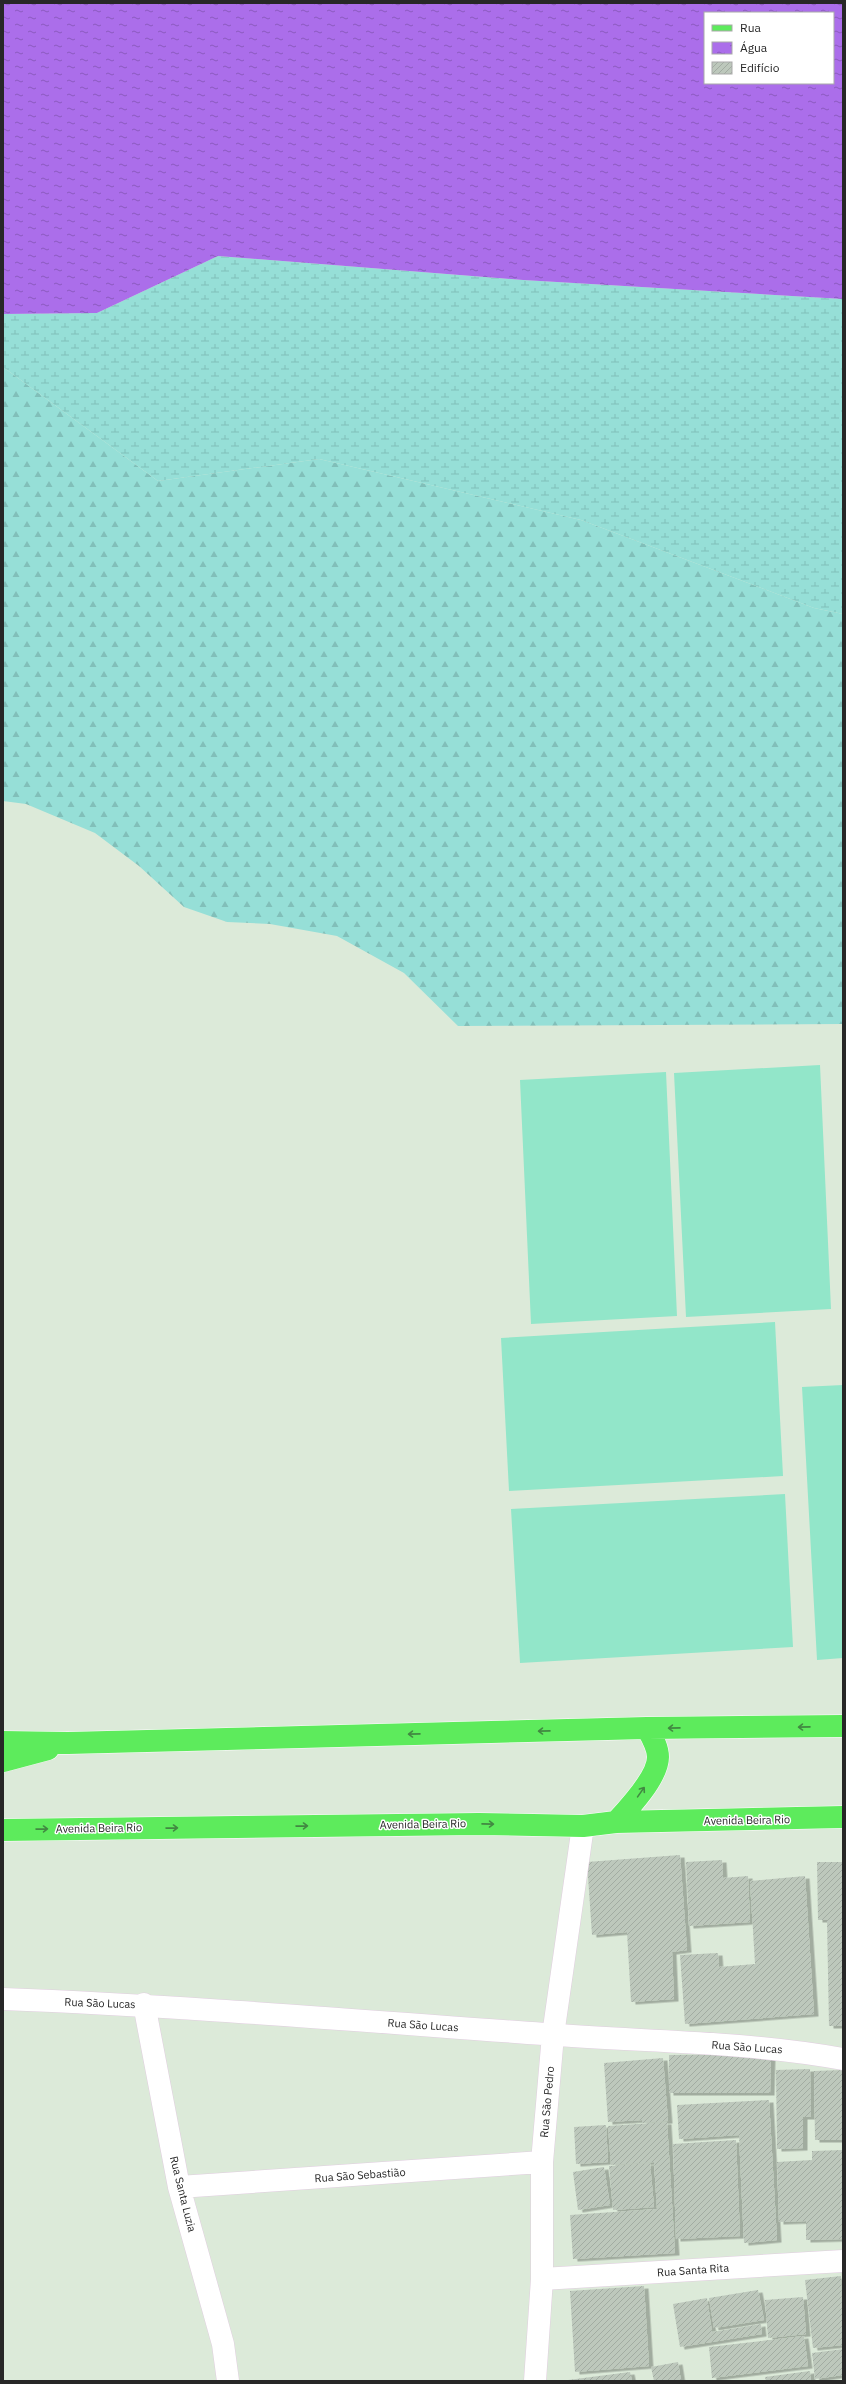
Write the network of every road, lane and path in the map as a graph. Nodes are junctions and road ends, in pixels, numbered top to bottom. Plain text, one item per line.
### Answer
1 (843, 1726) edge
2 (647, 1728) junction
3 (3, 1742) edge
4 (68, 1743) junction
5 (3, 1761) edge
6 (843, 1818) edge
7 (616, 1822) junction
8 (584, 1826) junction
9 (3, 1830) edge
10 (3, 1999) edge
11 (144, 2004) junction
12 (553, 2035) junction
13 (843, 2059) edge
14 (542, 2162) junction
15 (179, 2187) junction
16 (843, 2260) edge
17 (542, 2279) junction
18 (228, 2381) edge
19 (535, 2381) edge

1 -> 2 main road
2 -> 4 main road
7 -> 2 main road
3 - 4 main road
4 - 5 main road
6 - 7 main road, Avenida Beira Rio
7 - 8 main road, Avenida Beira Rio
9 -> 8 main road, Avenida Beira Rio
8 - 12 street, Rua São Pedro
10 - 11 street, Rua São Lucas
11 - 12 street, Rua São Lucas
11 - 15 street, Rua Santa Luzia
12 - 13 street, Rua São Lucas
12 - 14 street, Rua São Pedro
14 - 15 street, Rua São Sebastião
14 - 17 street, Rua São Pedro
15 - 18 street, Rua Santa Luzia
16 - 17 street, Rua Santa Rita
17 - 19 street, Rua São Pedro

